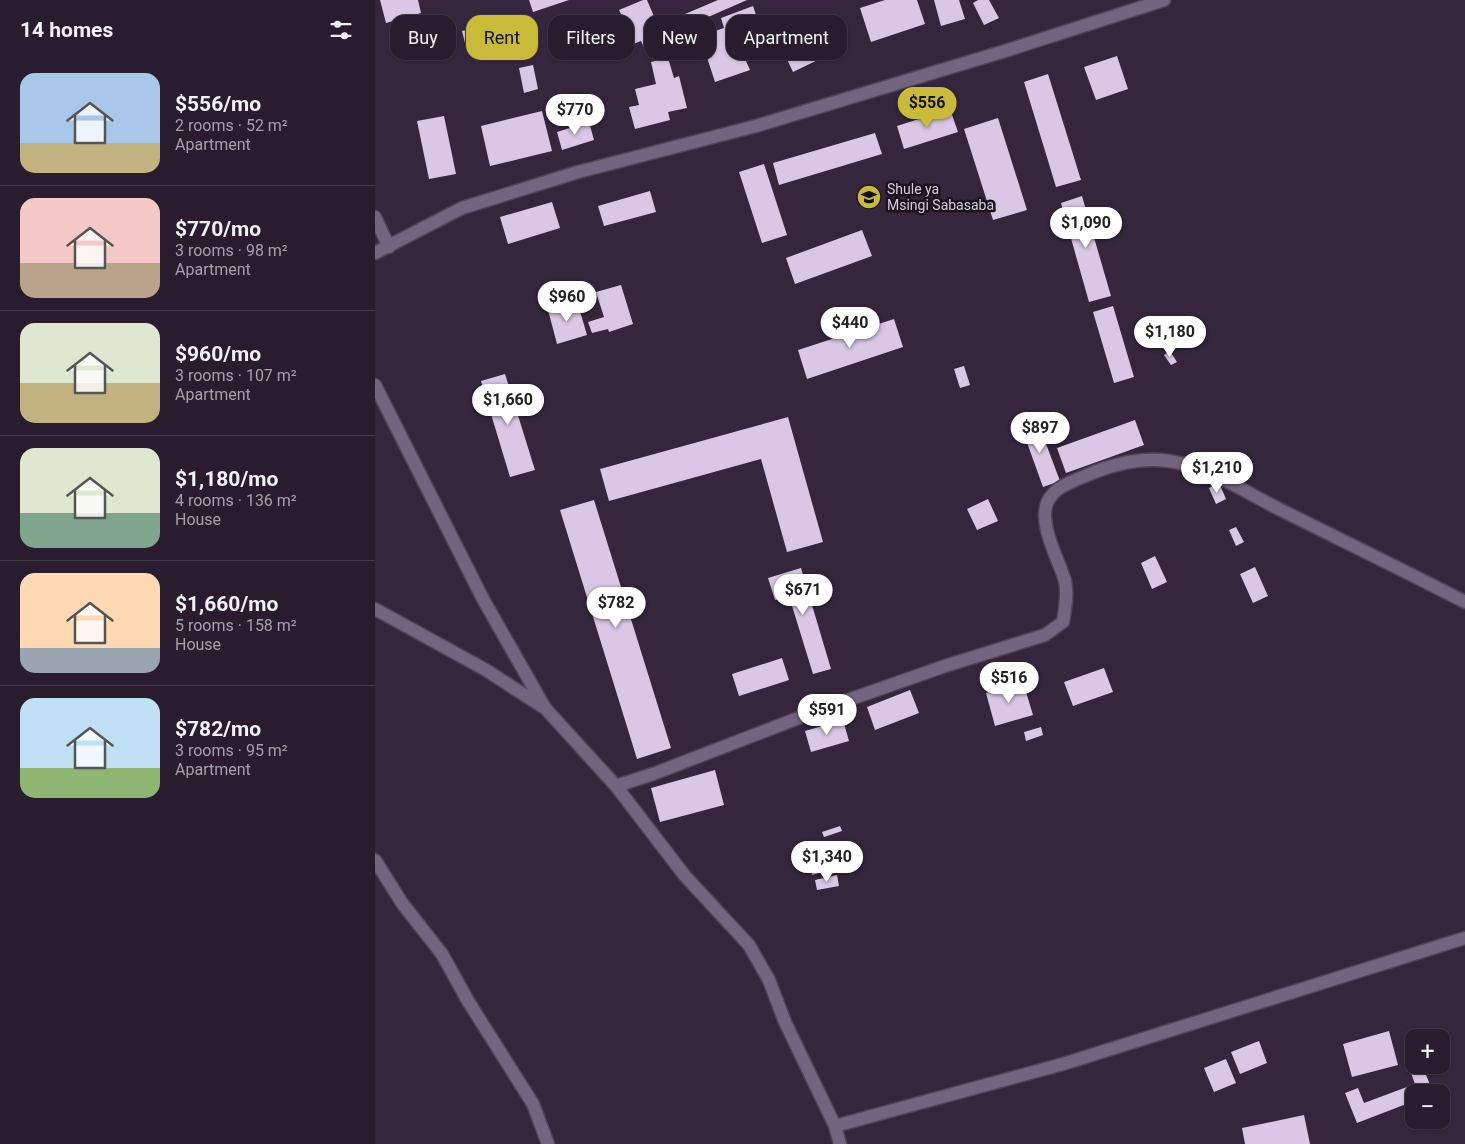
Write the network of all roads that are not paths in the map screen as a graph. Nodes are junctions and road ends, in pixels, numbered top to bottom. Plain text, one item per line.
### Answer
1 (1164, 0) edge
2 (375, 217) edge
3 (389, 246) junction
4 (375, 253) edge
5 (375, 385) edge
6 (1465, 602) edge
7 (375, 609) edge
8 (545, 708) junction
9 (616, 786) junction
10 (375, 860) edge
11 (1465, 938) edge
12 (835, 1126) junction
13 (548, 1144) edge
14 (840, 1144) edge

1 - 3 street
2 - 3 street
3 - 4 street
5 - 8 street
6 - 9 street
7 - 8 street
8 - 9 street
9 - 12 street
10 - 13 street
11 - 12 street
12 - 14 street

